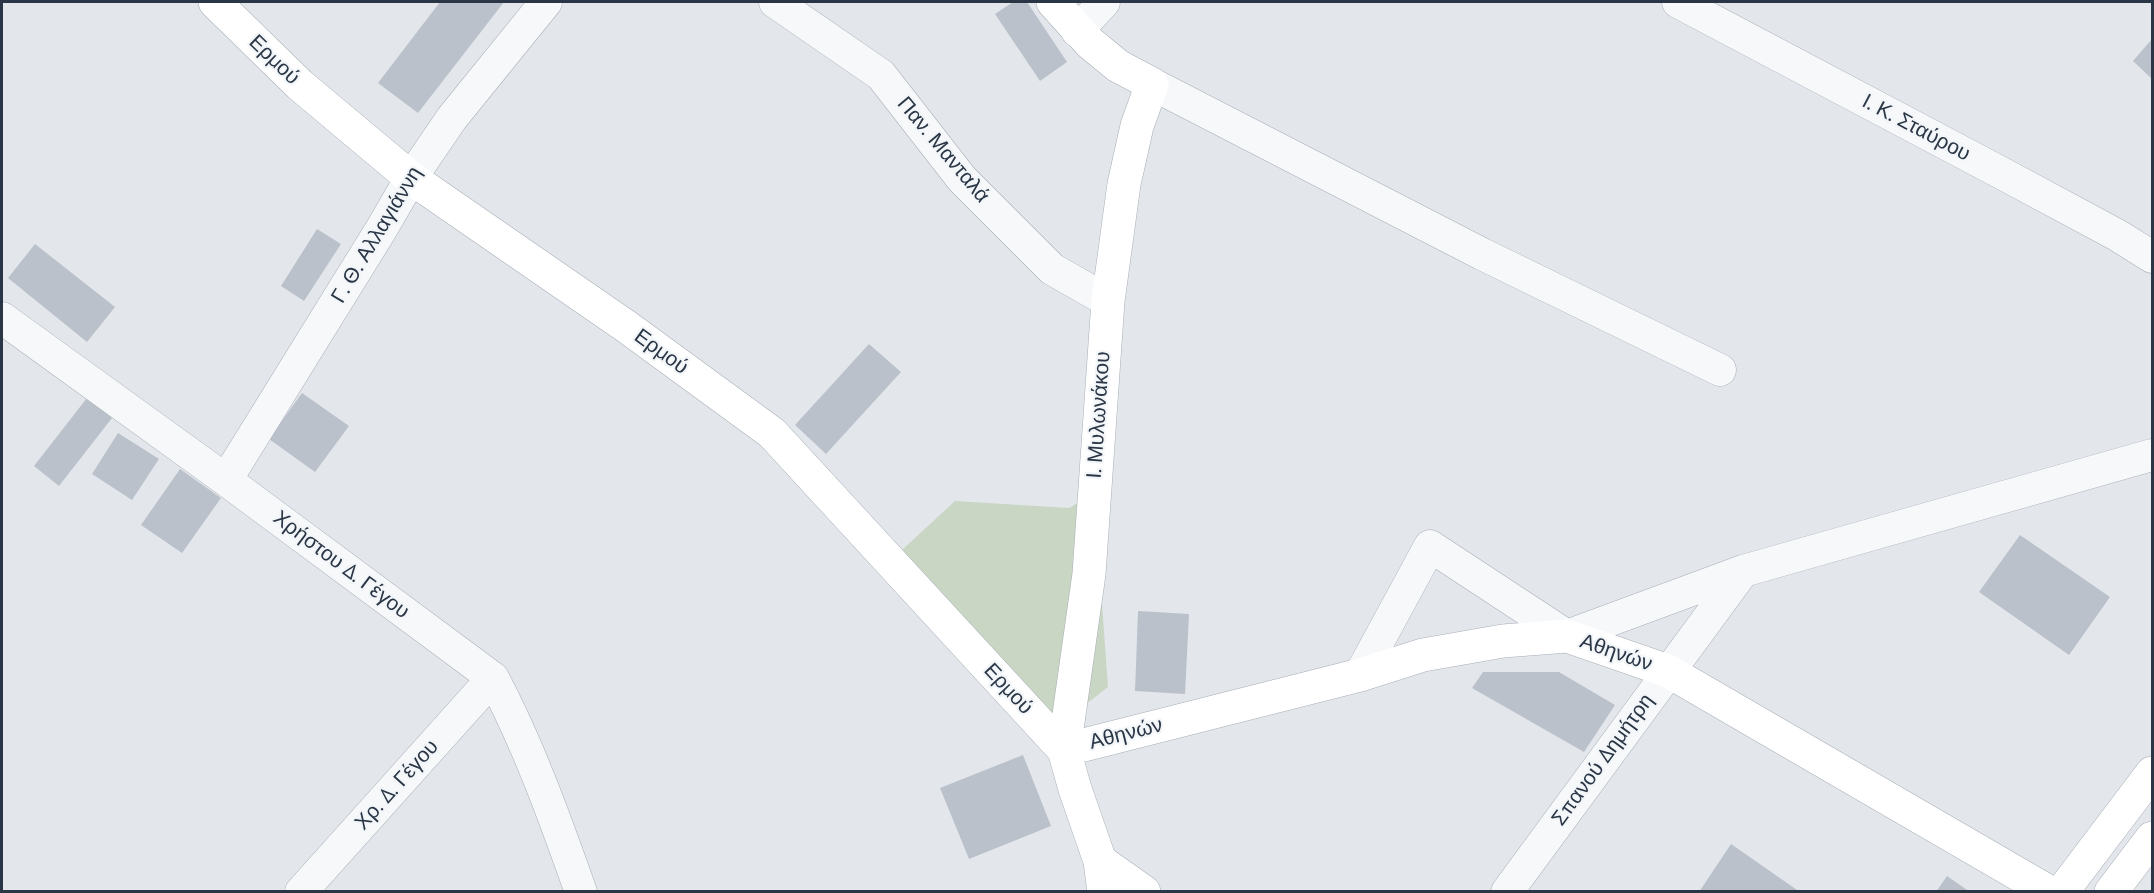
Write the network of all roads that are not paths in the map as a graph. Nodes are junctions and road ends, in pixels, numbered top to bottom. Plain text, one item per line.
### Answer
1 (215, 2) edge
2 (546, 2) edge
3 (775, 2) edge
4 (1053, 2) edge
5 (1104, 2) edge
6 (1678, 2) edge
7 (1077, 31) junction
8 (1152, 84) junction
9 (411, 178) junction
10 (2152, 257) edge
11 (1108, 301) junction
12 (2, 318) edge
13 (1719, 370) dead end
14 (2152, 455) edge
15 (226, 480) junction
16 (1743, 571) junction
17 (1567, 636) junction
18 (1668, 671) junction
19 (1359, 675) junction
20 (493, 678) junction
21 (1064, 750) junction
22 (2152, 773) edge
23 (2152, 838) edge
24 (1102, 876) edge
25 (301, 891) edge
26 (581, 891) edge
27 (1144, 891) edge
28 (1507, 891) edge
29 (2049, 891) edge
30 (2062, 891) edge
31 (2111, 891) edge

1 - 9 main road, Ερμού
2 - 9 street, Γ. Θ. Αλλαγιάννη
3 - 11 street, Παν. Μανταλά
4 - 7 main road
5 - 7 street
6 - 10 street, Ι. Κ. Σταύρου
7 - 8 main road
8 - 11 main road, Ι. Μυλωνάκου
8 - 13 street
9 - 15 street, Γ. Θ. Αλλαγιάννη
9 - 21 main road, Ερμού
11 - 21 main road, Ι. Μυλωνάκου
12 - 15 street, Χρήστου Δ. Γέγου
14 - 16 street
15 - 20 street, Χρήστου Δ. Γέγου
16 - 17 street
16 - 18 street, Σπανού Δημήτρη
17 - 18 main road, Αθηνών
17 - 19 main road, Αθηνών
17 - 19 street
18 - 28 street, Σπανού Δημήτρη
18 - 29 main road, Αθηνών
19 - 21 main road, Αθηνών
20 - 25 street, Χρ. Δ. Γέγου
20 - 26 street, Χρήστου Δ. Γέγου
21 - 24 main road
22 - 30 main road
23 - 31 main road
24 - 27 main road

